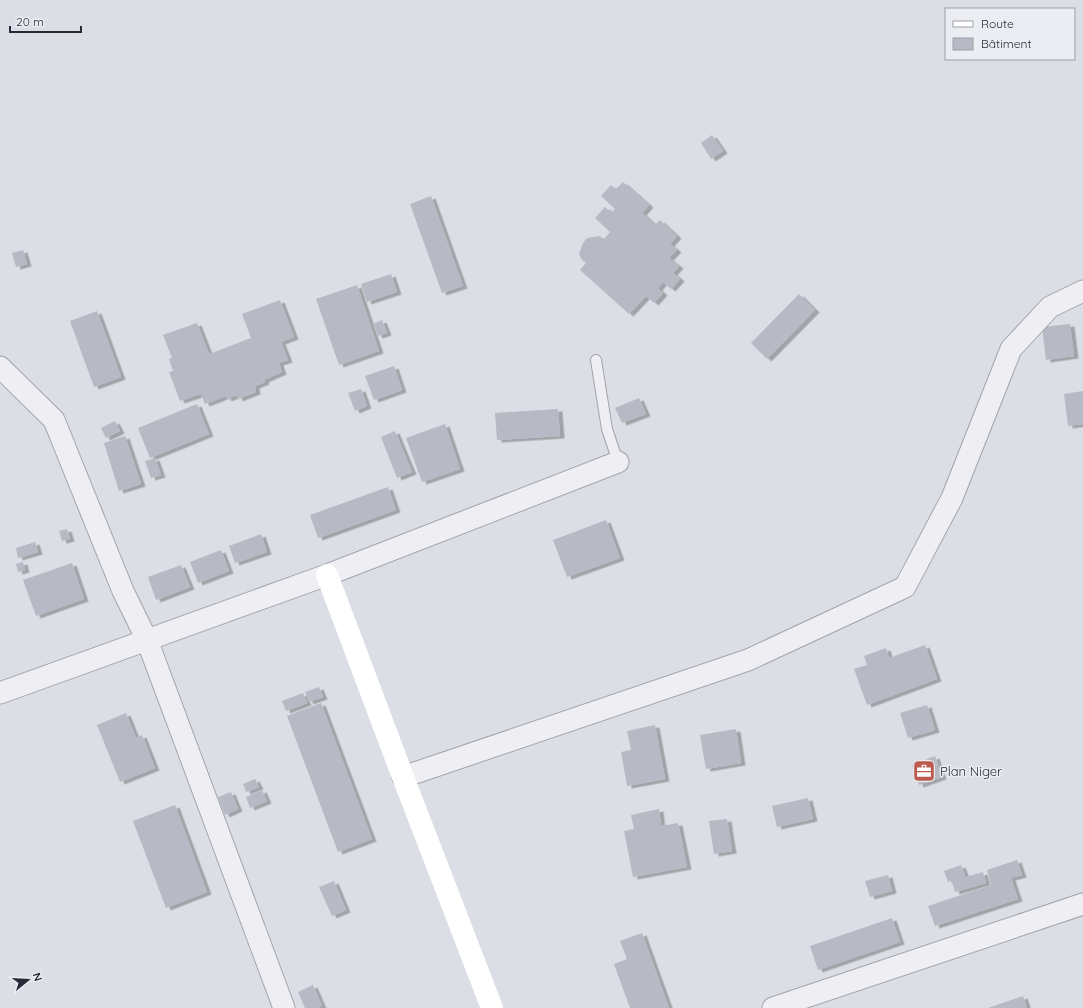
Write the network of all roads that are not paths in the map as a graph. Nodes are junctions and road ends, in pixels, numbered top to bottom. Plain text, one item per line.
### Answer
1 (1083, 290) edge
2 (596, 360) dead end
3 (0, 367) edge
4 (618, 462) joint
5 (327, 575) junction
6 (147, 640) junction
7 (0, 693) edge
8 (403, 777) junction
9 (1083, 904) edge
10 (284, 1008) edge
11 (492, 1008) edge
12 (773, 1008) edge

1 - 8 street
2 - 4 lane
3 - 6 street
4 - 5 street
5 - 6 street
5 - 8 street
6 - 7 street
6 - 10 street
8 - 11 street
9 - 12 street

